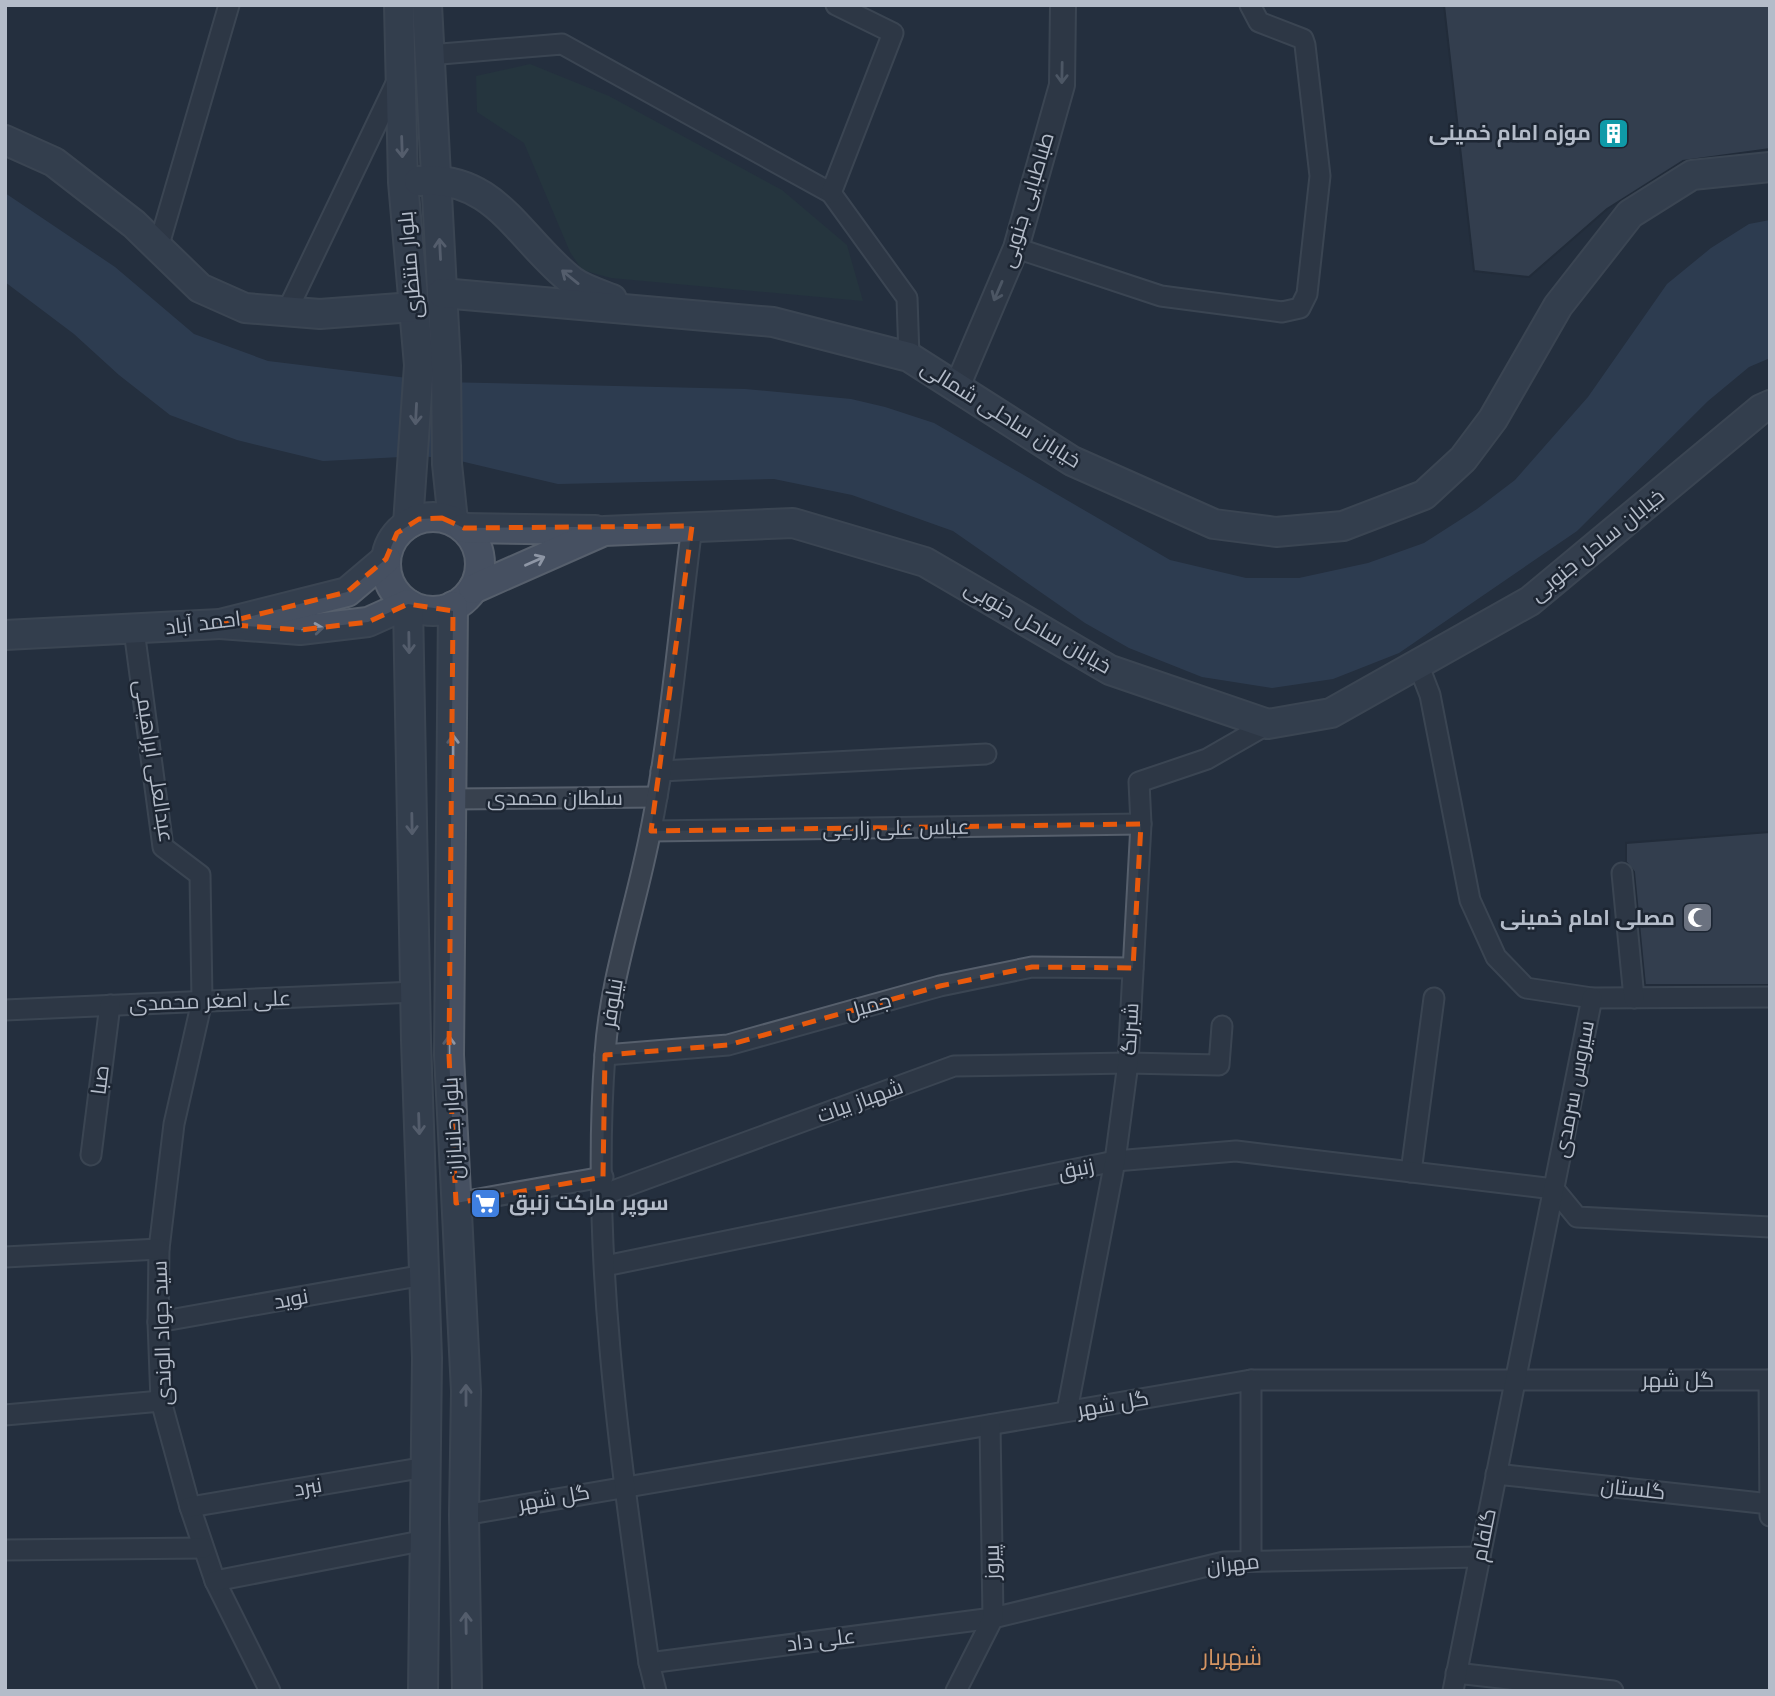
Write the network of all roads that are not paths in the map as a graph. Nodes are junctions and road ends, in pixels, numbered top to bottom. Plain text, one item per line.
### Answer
1 (229, 5) edge
2 (399, 5) edge
3 (427, 5) edge
4 (836, 5) edge
5 (1063, 5) edge
6 (1250, 5) edge
7 (429, 55) junction
8 (400, 75) junction
9 (5, 140) edge
10 (1770, 167) edge
11 (436, 179) junction
12 (403, 182) junction
13 (831, 193) junction
14 (158, 248) junction
15 (1016, 248) junction
16 (442, 293) junction
17 (412, 307) junction
18 (631, 308) junction
19 (287, 312) junction
20 (909, 357) junction
21 (432, 366) junction
22 (957, 387) junction
23 (1770, 405) edge
24 (408, 524) junction
25 (458, 524) junction
26 (692, 526) junction
27 (604, 531) junction
28 (386, 559) junction
29 (463, 598) junction
30 (408, 604) junction
31 (220, 624) junction
32 (134, 630) junction
33 (5, 635) edge
34 (1418, 664) junction
35 (1268, 724) junction
36 (986, 754) dead end
37 (661, 771) junction
38 (657, 797) junction
39 (452, 799) junction
40 (1141, 824) junction
41 (651, 831) junction
42 (1622, 873) dead end
43 (1133, 968) junction
44 (415, 992) junction
45 (1770, 997) edge
46 (1434, 998) dead end
47 (1592, 998) junction
48 (1634, 998) junction
49 (202, 1001) junction
50 (110, 1005) junction
51 (5, 1010) edge
52 (1222, 1027) dead end
53 (605, 1055) junction
54 (1128, 1063) junction
55 (91, 1155) dead end
56 (1115, 1161) junction
57 (1411, 1172) junction
58 (602, 1186) junction
59 (1554, 1189) junction
60 (456, 1203) junction
61 (1770, 1227) edge
62 (159, 1249) junction
63 (5, 1257) edge
64 (605, 1266) junction
65 (424, 1275) junction
66 (158, 1322) junction
67 (1251, 1380) junction
68 (1515, 1380) junction
69 (1769, 1380) edge
70 (162, 1401) junction
71 (1067, 1411) junction
72 (5, 1415) edge
73 (990, 1425) junction
74 (426, 1467) junction
75 (1496, 1474) junction
76 (624, 1485) junction
77 (1770, 1504) edge
78 (190, 1507) junction
79 (464, 1515) junction
80 (1770, 1517) edge
81 (426, 1540) junction
82 (203, 1548) junction
83 (5, 1550) edge
84 (1480, 1557) junction
85 (1251, 1561) junction
86 (215, 1581) junction
87 (993, 1618) junction
88 (649, 1663) junction
89 (1454, 1682) edge
90 (271, 1691) edge
91 (423, 1691) edge
92 (467, 1691) edge
93 (656, 1691) edge
94 (956, 1691) edge
95 (1613, 1691) edge

1 - 14 street
2 - 8 main road, بلوار منتظری
3 - 7 main road, بلوار منتظری
4 - 13 street
5 -> 15 street, طباطبایی جنوبی
6 - 15 street
7 - 11 main road, بلوار منتظری
7 - 13 street
8 -> 12 main road, بلوار منتظری
8 - 19 street
9 - 14 main road
10 - 22 main road, خیابان ساحلی شمالی
11 - 12 main road
16 -> 11 main road, بلوار منتظری
18 -> 11 main road
12 - 17 main road, بلوار منتظری
13 - 20 street
14 - 19 main road
15 -> 22 street, طباطبایی جنوبی
16 - 18 main road, خیابان ساحلی شمالی
16 - 21 main road, بلوار منتظری
17 - 19 main road
17 - 21 main road, بلوار منتظری
18 - 20 main road, خیابان ساحلی شمالی
20 - 22 main road, خیابان ساحلی شمالی
21 -> 24 main road, بلوار منتظری
21 - 25 main road, بلوار منتظری
23 - 34 main road, خیابان ساحل جنوبی
24 - 25 main road
24 - 28 main road
25 - 27 main road
25 - 29 main road
26 - 27 main road, خیابان ساحل جنوبی
26 - 35 main road, خیابان ساحل جنوبی
26 - 37 street, نیلوفر
29 -> 27 main road, خیابان ساحل جنوبی
28 - 30 main road
28 - 31 main road, احمد آباد
29 - 30 main road
39 -> 29 main road, بلوار جانبازان
31 -> 30 main road
30 -> 44 main road, بلوار جانبازان
31 - 32 main road, احمد آباد
32 - 33 main road, احمد آباد
32 - 49 street, عبدالعلی ابراهیمی
34 - 35 main road, خیابان ساحل جنوبی
34 - 47 street, سیروس سرمدی
35 - 40 street, شبرنگ
36 - 37 street
37 - 38 street, نیلوفر
38 - 39 street, سلطان محمدی
38 - 41 street, نیلوفر
60 -> 39 main road, بلوار جانبازان
40 - 41 street, عباس علی زارعی
40 - 43 street, شبرنگ
41 - 53 street, نیلوفر
42 - 48 street
43 - 53 street, جمیل
43 - 54 street, شبرنگ
44 - 49 street, علی اصغر محمدی
44 -> 65 main road, بلوار جانبازان
45 - 48 street
46 - 57 street
47 - 48 street
47 - 59 street, سیروس سرمدی
49 - 50 street, علی اصغر محمدی
49 - 62 street, سید جواد الوندی
50 - 51 street, علی اصغر محمدی
50 - 55 street, صبا
52 - 54 street, شهباز بیات
53 - 58 street, نیلوفر
54 - 56 street, شبرنگ
54 - 58 street, شهباز بیات
56 - 57 street, زنبق
56 - 64 street, زنبق
56 - 71 street, شبرنگ
57 - 59 street, زنبق
58 - 60 street, شهباز بیات
58 - 64 street, نیلوفر
59 - 61 street
59 - 68 street, سیروس سرمدی
79 -> 60 main road, بلوار جانبازان
62 - 63 street
62 - 66 street, سید جواد الوندی
64 - 76 street, نیلوفر
65 - 66 street, نوید
65 - 74 main road, بلوار جانبازان
66 - 70 street, سید جواد الوندی
67 - 68 street, گل شهر
67 - 71 street, گل شهر
67 - 85 street
68 - 69 street, گل شهر
68 - 75 street, گلفام
69 - 77 street
70 - 72 street
70 - 78 street, سید جواد الوندی
71 - 73 street, گل شهر
73 - 76 street, گل شهر
73 - 87 street, پیروز
74 - 78 street, نبرد
74 - 81 main road, بلوار جانبازان
75 - 77 street, گلستان
75 - 84 street, گلفام
76 - 79 street, گل شهر
76 - 88 street, نیلوفر
77 - 80 street
78 - 82 street, سید جواد الوندی
92 -> 79 main road, بلوار جانبازان
81 - 86 street
81 - 91 main road, بلوار جانبازان
82 - 83 street
82 - 86 street, سید جواد الوندی
84 - 85 street, مهران
84 - 89 street, گلفام
85 - 87 street, مهران
86 - 90 street, سید جواد الوندی
87 - 88 street, علی داد
87 - 94 street, پیروز
88 - 93 street, نیلوفر
89 - 95 street

